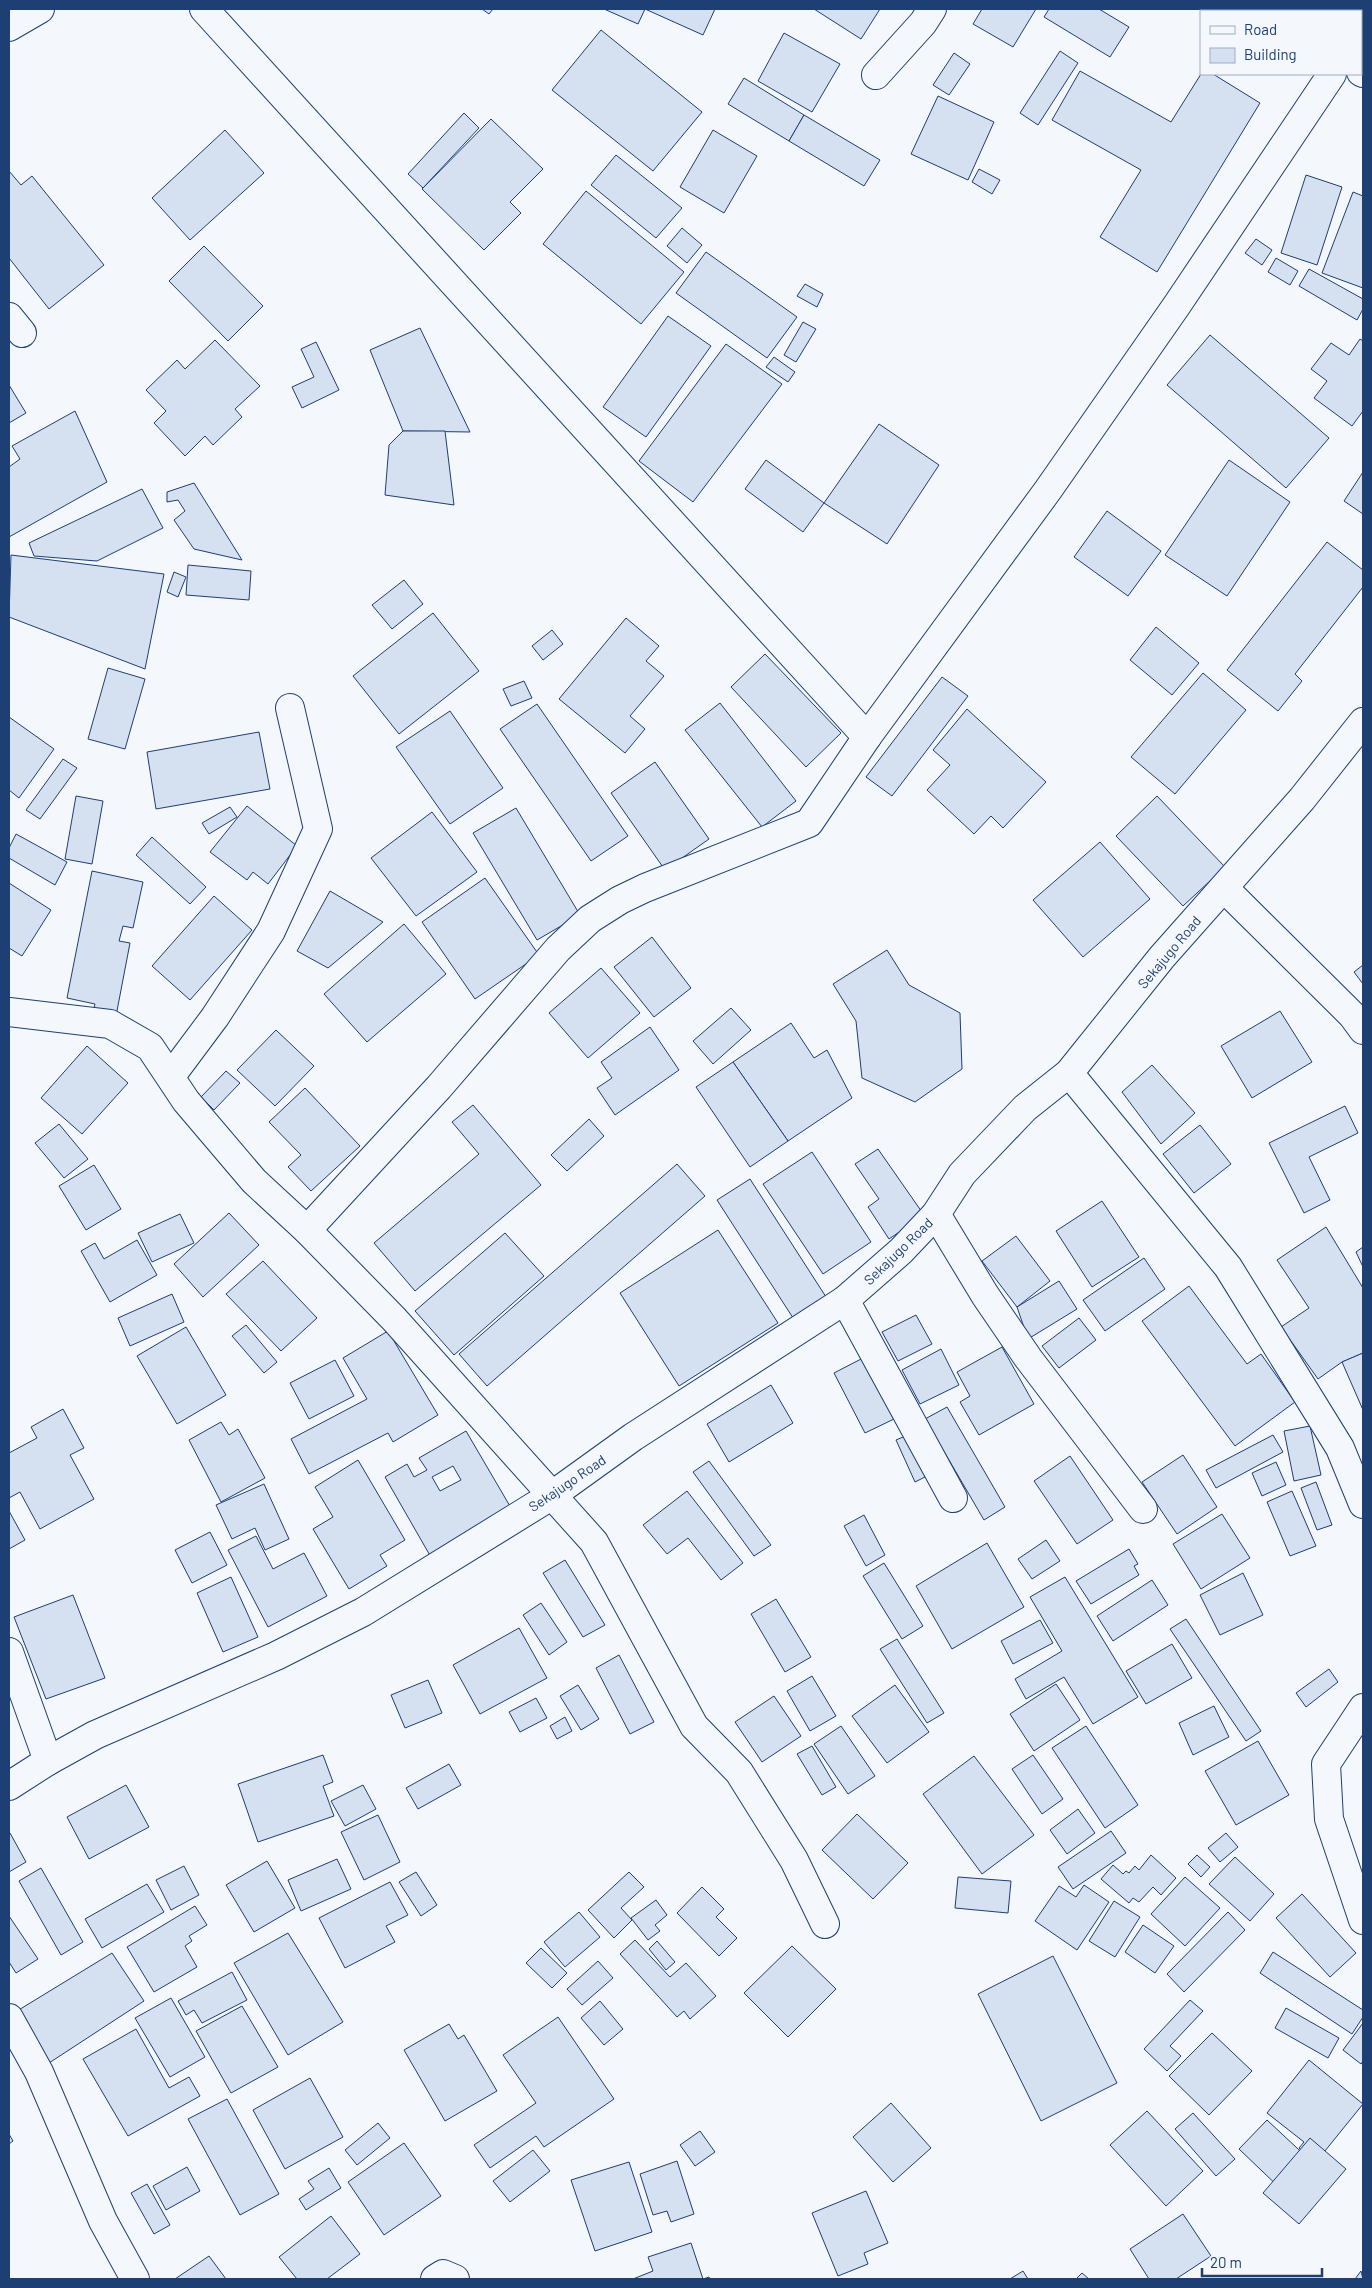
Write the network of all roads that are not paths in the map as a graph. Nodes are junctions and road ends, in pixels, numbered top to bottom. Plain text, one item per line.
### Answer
1 (40, 9) edge
2 (204, 9) edge
3 (932, 9) edge
4 (9, 26) edge
5 (876, 75) dead end
6 (1331, 75) edge
7 (290, 708) dead end
8 (1363, 722) edge
9 (867, 737) junction
10 (1224, 888) junction
11 (9, 1012) edge
12 (1363, 1030) edge
13 (1069, 1073) junction
14 (171, 1076) junction
15 (936, 1214) junction
16 (307, 1230) junction
17 (845, 1300) junction
18 (552, 1496) junction
19 (953, 1498) dead end
20 (1363, 1504) edge
21 (1143, 1509) dead end
22 (9, 1652) edge
23 (1363, 1708) edge
24 (48, 1761) junction
25 (9, 1786) edge
26 (1363, 1920) edge
27 (825, 1924) dead end
28 (9, 2018) edge
29 (135, 2279) edge
30 (435, 2279) edge
31 (456, 2279) edge

1 - 4 street
2 - 9 street
3 - 5 street
6 - 9 street
7 - 14 street
8 - 10 street, Sekajugo Road
9 - 16 street
10 - 12 street
10 - 13 street, Sekajugo Road
11 - 14 street
13 - 15 street, Sekajugo Road
13 - 20 street
14 - 16 street
15 - 17 street, Sekajugo Road
15 - 21 street
16 - 18 street
17 - 18 street, Sekajugo Road
17 - 19 street
18 - 24 street, Sekajugo Road
18 - 27 street
22 - 24 street
23 - 26 street
24 - 25 street, Sekajugo Road
28 - 29 street
30 - 31 street

